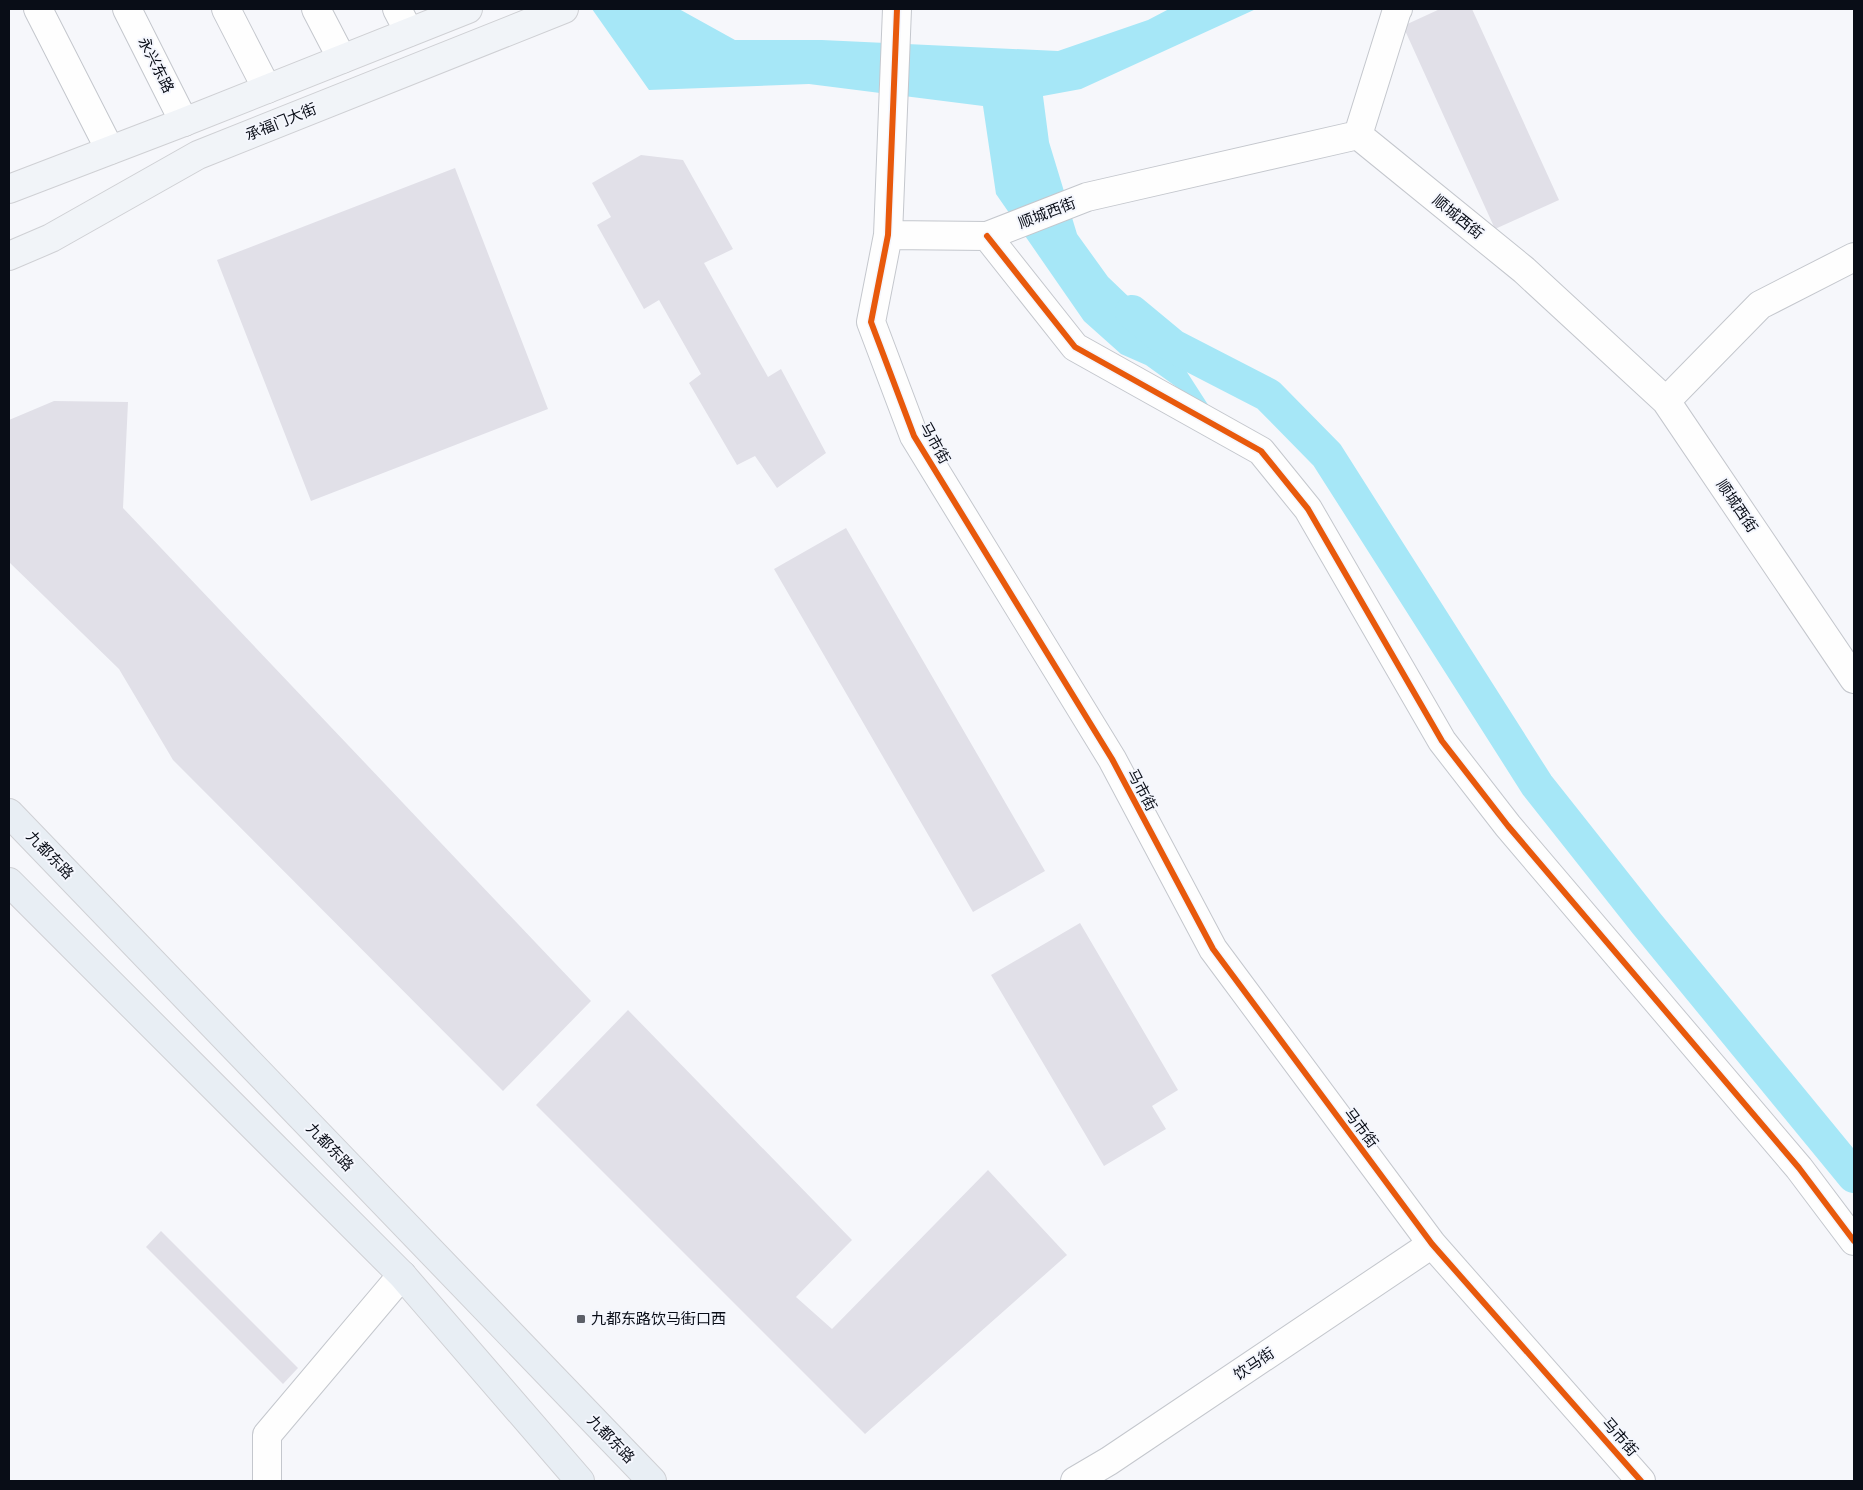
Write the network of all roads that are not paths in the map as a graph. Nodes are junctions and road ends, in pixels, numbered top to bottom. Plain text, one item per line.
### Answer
1 (38, 9) edge
2 (127, 9) edge
3 (226, 9) edge
4 (316, 9) edge
5 (468, 9) edge
6 (563, 9) edge
7 (897, 9) edge
8 (1398, 9) edge
9 (403, 20) edge
10 (342, 59) junction
11 (267, 89) junction
12 (184, 122) junction
13 (1358, 135) junction
14 (110, 150) junction
15 (9, 189) edge
16 (888, 235) junction
17 (987, 236) junction
18 (9, 256) edge
19 (1854, 257) edge
20 (1666, 401) junction
21 (1854, 679) edge
22 (9, 813) edge
23 (9, 882) edge
24 (1854, 1241) edge
25 (1432, 1244) junction
26 (402, 1275) junction
27 (267, 1481) edge
28 (580, 1481) edge
29 (652, 1481) edge
30 (1075, 1481) edge
31 (1641, 1481) edge

1 - 14 street
2 - 12 street, 永兴东路
3 - 11 street
4 - 10 street
5 - 9 main road
6 - 18 main road, 承福门大街
7 - 16 street, 马市街
8 - 13 street
9 - 10 main road
10 - 11 main road
11 - 12 main road
12 - 14 main road
13 - 17 street, 顺城西街
13 - 20 street, 顺城西街
14 - 15 main road
16 - 17 street, 顺城西街
16 - 25 street, 马市街
17 - 24 street
19 - 20 street
20 - 21 street, 顺城西街
22 - 29 highway, 九都东路
23 - 26 highway
25 - 30 street, 饮马街
25 - 31 street, 马市街
26 - 27 street
26 - 28 highway

